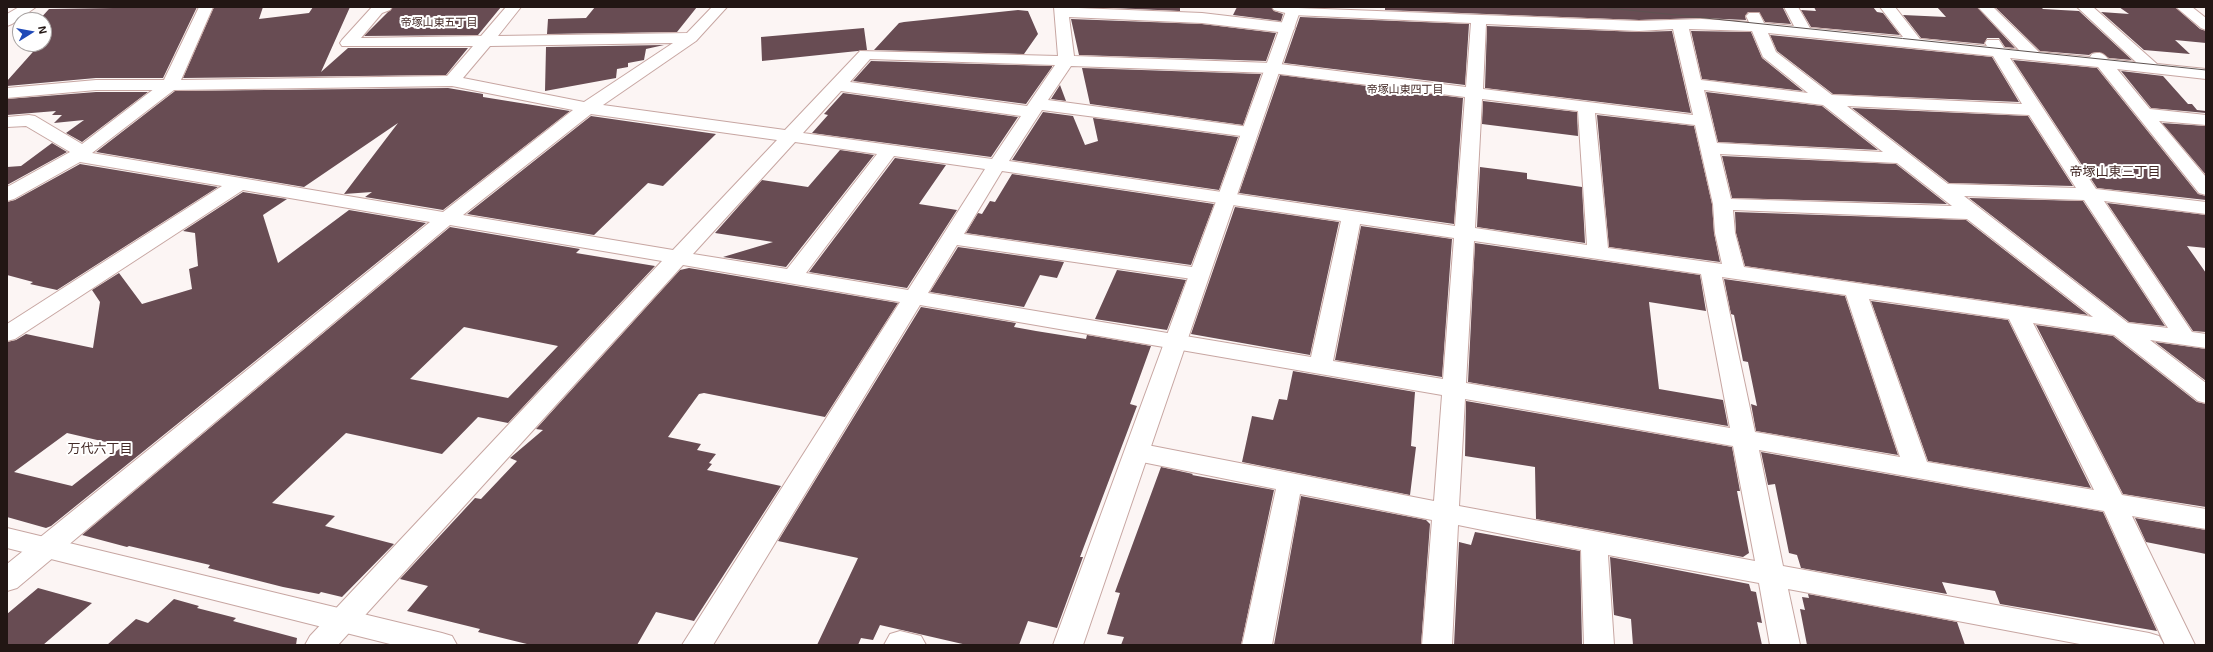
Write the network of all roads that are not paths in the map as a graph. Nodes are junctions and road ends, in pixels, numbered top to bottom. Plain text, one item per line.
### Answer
1 (29, 7) edge
2 (206, 7) edge
3 (385, 7) edge
4 (514, 7) edge
5 (720, 7) edge
6 (1887, 7) edge
7 (1985, 7) edge
8 (2084, 7) edge
9 (2183, 7) edge
10 (1062, 10) edge
11 (1286, 15) edge
12 (1486, 16) edge
13 (1799, 20) edge
14 (7, 21) edge
15 (1756, 21) junction
16 (2206, 24) edge
17 (1680, 25) junction
18 (1911, 37) junction
19 (691, 38) junction
20 (487, 40) junction
21 (2022, 42) junction
22 (1995, 46) junction
23 (2139, 55) junction
24 (2034, 56) junction
25 (2098, 56) junction
26 (1066, 61) junction
27 (2206, 62) edge
28 (1272, 68) junction
29 (2152, 68) junction
30 (2206, 74) edge
31 (452, 82) junction
32 (1696, 84) junction
33 (170, 85) junction
34 (837, 85) junction
35 (7, 92) edge
36 (1474, 93) junction
37 (1827, 100) junction
38 (1586, 107) junction
39 (587, 108) junction
40 (1035, 108) junction
41 (2034, 110) junction
42 (2145, 114) junction
43 (2206, 120) edge
44 (1703, 121) junction
45 (7, 122) edge
46 (1249, 132) junction
47 (790, 136) junction
48 (1708, 148) junction
49 (889, 150) junction
50 (80, 154) junction
51 (1902, 158) junction
52 (997, 165) junction
53 (239, 184) junction
54 (2206, 189) edge
55 (1942, 190) junction
56 (7, 194) edge
57 (2090, 194) junction
58 (1226, 199) junction
59 (1723, 204) junction
60 (2206, 208) edge
61 (1972, 213) junction
62 (447, 218) junction
63 (1351, 218) junction
64 (1465, 235) junction
65 (952, 238) junction
66 (1598, 253) junction
67 (677, 258) junction
68 (1710, 269) junction
69 (1735, 273) junction
70 (1199, 274) junction
71 (792, 277) junction
72 (1855, 290) junction
73 (915, 298) junction
74 (2017, 313) junction
75 (2119, 328) junction
76 (7, 334) edge
77 (2185, 338) junction
78 (2206, 341) edge
79 (1175, 342) junction
80 (1320, 366) junction
81 (1455, 389) junction
82 (2206, 395) edge
83 (1746, 439) junction
84 (1137, 452) junction
85 (1917, 469) junction
86 (1290, 481) junction
87 (2113, 503) junction
88 (1446, 512) junction
89 (2206, 519) edge
90 (7, 538) edge
91 (1594, 542) junction
92 (47, 548) junction
93 (1771, 575) junction
94 (7, 580) edge
95 (342, 622) junction
96 (320, 645) edge
97 (442, 645) edge
98 (697, 645) edge
99 (899, 645) edge
100 (911, 645) edge
101 (1068, 645) edge
102 (1257, 645) edge
103 (1437, 645) edge
104 (1599, 645) edge
105 (1785, 645) edge
106 (2149, 645) edge
107 (2180, 645) edge

1 - 14 street
2 - 33 street
3 - 20 street
4 - 20 street
5 - 19 street
6 - 18 street
7 - 21 street
8 - 23 street
9 - 16 street
10 - 11 street
10 - 26 street
11 - 12 street
11 - 28 street
12 - 17 street
12 - 36 street
13 - 15 street
13 - 18 street
15 - 17 street
15 - 37 street
17 - 32 street
18 - 22 street
19 - 20 street
19 - 39 street
20 - 31 street
21 - 22 street
21 - 24 street
21 - 25 street
22 - 24 street
22 - 41 street
23 - 25 street
23 - 27 street
23 - 29 street
24 - 25 street
25 - 29 street
25 - 42 street
26 - 28 street
26 - 34 street
26 - 40 street
28 - 36 street
28 - 46 street
29 - 30 street
31 - 33 street
31 - 39 street
32 - 37 street
32 - 44 street
33 - 35 street
33 - 50 street
34 - 40 street
34 - 47 street
36 - 38 street
36 - 64 street
37 - 41 street
37 - 51 street
38 - 44 street
38 - 66 street
39 - 47 street
39 - 62 street
40 - 46 street
40 - 52 street
41 - 57 street
42 - 43 street
42 - 54 street
44 - 48 street
45 - 50 street
46 - 58 street
47 - 49 street
47 - 67 street
48 - 51 street
48 - 59 street
49 - 52 street
49 - 71 street
50 - 53 street
50 - 56 street
51 - 55 street
52 - 58 street
52 - 65 street
53 - 62 street
53 - 76 street
55 - 57 street
55 - 61 street
57 - 60 street
57 - 77 street
58 - 63 street
58 - 70 street
59 - 61 street
59 - 69 street
61 - 75 street
62 - 67 street
62 - 92 street
63 - 64 street
63 - 80 street
64 - 66 street
64 - 81 street
65 - 70 street
65 - 73 street
66 - 68 street
67 - 71 street
67 - 95 street
68 - 69 street
68 - 83 street
69 - 72 street
70 - 79 street
71 - 73 street
72 - 74 street
72 - 85 street
73 - 79 street
73 - 98 street
74 - 75 street
74 - 87 street
75 - 77 street
75 - 82 street
77 - 78 street
79 - 80 street
79 - 84 street
80 - 81 street
81 - 83 street
81 - 88 street
83 - 85 street
83 - 93 street
84 - 86 street
84 - 101 street
85 - 87 street
86 - 88 street
86 - 102 street
87 - 89 street
87 - 107 street
88 - 91 street
88 - 103 street
90 - 92 street
91 - 93 street
91 - 104 street
92 - 94 street
92 - 95 street
93 - 105 street
93 - 106 street
95 - 96 street
95 - 97 street
99 - 100 street

